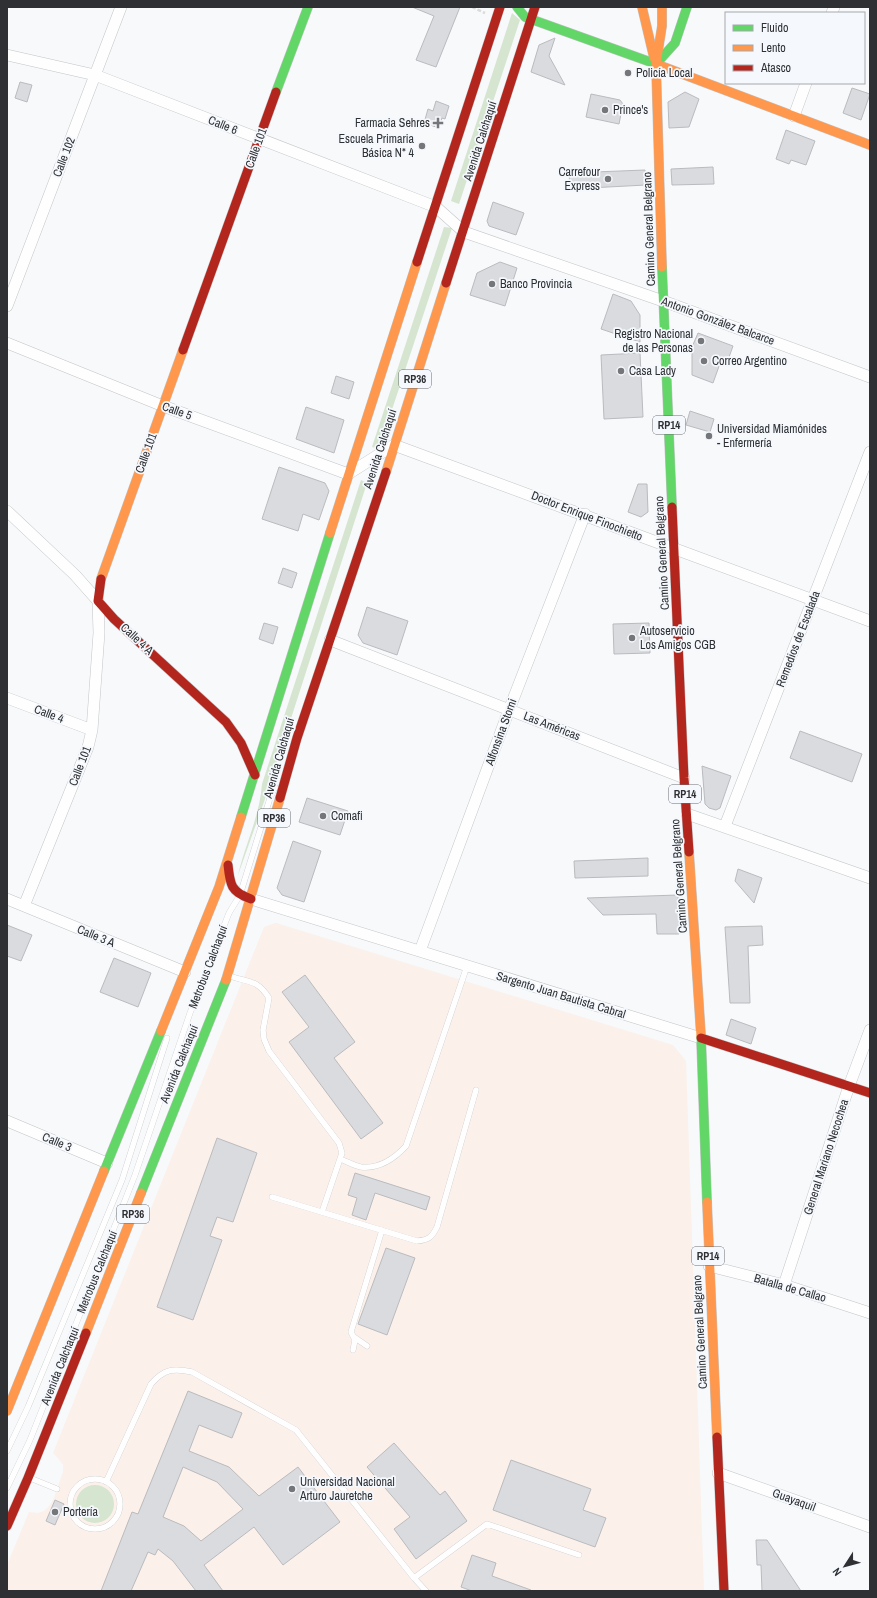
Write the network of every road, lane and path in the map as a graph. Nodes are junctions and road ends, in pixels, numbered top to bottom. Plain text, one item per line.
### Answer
1 (121, 7) edge
2 (308, 7) edge
3 (500, 7) edge
4 (516, 7) edge
5 (535, 7) edge
6 (642, 7) edge
7 (662, 7) edge
8 (686, 7) edge
9 (531, 19) junction
10 (7, 55) edge
11 (656, 64) junction
12 (95, 75) junction
13 (806, 84) edge
14 (794, 116) junction
15 (260, 140) junction
16 (870, 146) edge
17 (436, 207) junction
18 (464, 232) junction
19 (663, 301) junction
20 (7, 306) edge
21 (7, 344) edge
22 (870, 377) edge
23 (163, 406) junction
24 (394, 445) junction
25 (870, 452) edge
26 (348, 474) junction
27 (7, 511) edge
28 (585, 514) junction
29 (674, 549) junction
30 (813, 600) junction
31 (98, 601) junction
32 (870, 621) edge
33 (330, 640) junction
34 (7, 698) edge
35 (509, 710) junction
36 (92, 730) junction
37 (296, 738) junction
38 (255, 775) junction
39 (684, 778) junction
40 (687, 814) junction
41 (725, 826) junction
42 (228, 861) junction
43 (870, 878) edge
44 (240, 895) junction
45 (7, 899) edge
46 (251, 899) junction
47 (24, 906) junction
48 (420, 951) junction
49 (467, 966) junction
50 (185, 972) junction
51 (228, 975) junction
52 (171, 1022) dead end
53 (169, 1029) dead end
54 (870, 1030) edge
55 (701, 1038) junction
56 (849, 1086) junction
57 (476, 1090) dead end
58 (870, 1092) edge
59 (7, 1121) edge
60 (340, 1159) junction
61 (107, 1163) junction
62 (272, 1197) dead end
63 (322, 1212) junction
64 (382, 1230) junction
65 (709, 1266) junction
66 (784, 1285) junction
67 (870, 1313) edge
68 (351, 1332) junction
69 (367, 1346) dead end
70 (353, 1350) dead end
71 (7, 1412) edge
72 (7, 1451) edge
73 (718, 1473) junction
74 (28, 1478) junction
75 (106, 1482) junction
76 (7, 1488) edge
77 (58, 1489) dead end
78 (7, 1526) edge
79 (870, 1527) edge
80 (579, 1556) dead end
81 (414, 1578) junction
82 (426, 1591) edge
83 (724, 1591) edge

1 - 12 street, Calle 102
2 - 15 main road, Calle 101
3 - 17 main road, Avenida Calchaquí / RP36
4 - 9 main road
5 - 9 main road, Avenida Calchaquí / RP36
6 - 11 main road, Camino General Belgrano / RP14
7 - 11 main road, Camino General Belgrano / RP14
8 - 11 main road
9 - 11 main road
9 - 18 main road, Avenida Calchaquí / RP36
10 - 12 street, Calle 6
11 - 14 main road
11 - 19 main road, Camino General Belgrano / RP14
12 - 15 street, Calle 6
12 - 20 street, Calle 102
13 - 14 street
14 - 16 main road
15 - 17 street, Calle 6
15 - 23 main road, Calle 101
17 - 18 street, Antonio González Balcarce
17 - 26 main road, Avenida Calchaquí / RP36
18 - 19 street, Antonio González Balcarce
18 - 24 main road, Avenida Calchaquí / RP36
19 - 22 street, Antonio González Balcarce
19 - 29 main road, Camino General Belgrano / RP14
21 - 23 street, Calle 5
23 - 26 street, Calle 5
23 - 31 main road, Calle 101
24 - 26 street
24 - 28 street, Doctor Enrique Finochietto
24 - 33 main road, Avenida Calchaquí / RP36
25 - 30 street, Remedios de Escalada
26 - 38 main road, Avenida Calchaquí / RP36
27 - 31 street, Calle 4 A
28 - 29 street, Doctor Enrique Finochietto
28 - 35 street, Alfonsina Storni
29 - 30 street, Doctor Enrique Finochietto
29 - 39 main road, Camino General Belgrano / RP14
30 - 32 street, Doctor Enrique Finochietto
30 - 41 street, Remedios de Escalada
31 - 36 street, Calle 101
31 - 38 main road, Calle 4 A
33 - 35 street, Las Américas
33 - 37 main road, Avenida Calchaquí / RP36
34 - 36 street, Calle 4
35 - 39 street, Las Américas
35 - 48 street, Alfonsina Storni
36 - 47 street, Calle 101
37 - 44 lane, Metrobus Calchaquí
37 - 46 main road, Avenida Calchaquí / RP36
38 - 42 main road, Avenida Calchaquí / RP36
39 - 40 main road, Camino General Belgrano / RP14
40 - 41 street
40 - 55 main road, Camino General Belgrano / RP14
41 - 43 street
42 - 44 main road
42 - 50 main road, Avenida Calchaquí / RP36
44 - 46 main road
44 - 76 lane, Metrobus Calchaquí
45 - 47 street, Calle 3 A
46 - 48 street, Sargento Juan Bautista Cabral
46 - 51 main road, Avenida Calchaquí / RP36
47 - 50 street, Calle 3 A
48 - 49 street, Sargento Juan Bautista Cabral
49 - 55 street, Sargento Juan Bautista Cabral
49 - 60 lane
50 - 52 lane, Metrobus Calchaquí
50 - 61 main road, Avenida Calchaquí / RP36
51 - 60 lane
51 - 74 main road, Avenida Calchaquí / RP36
53 - 72 lane, Metrobus Calchaquí
54 - 56 street, General Mariano Necochea
55 - 56 main road, Sargento Juan Bautista Cabral
55 - 65 main road, Camino General Belgrano / RP14
56 - 58 main road, Sargento Juan Bautista Cabral
56 - 66 street, General Mariano Necochea
57 - 64 lane
59 - 61 street, Calle 3
60 - 63 lane
61 - 71 main road, Avenida Calchaquí / RP36
62 - 63 lane
63 - 64 lane
64 - 68 lane
65 - 66 street, Batalla de Callao
65 - 73 main road, Camino General Belgrano / RP14
66 - 67 street, Batalla de Callao
68 - 69 lane
68 - 70 lane
73 - 79 street, Guayaquil
73 - 83 main road, Camino General Belgrano / RP14
74 - 77 lane
74 - 78 main road, Avenida Calchaquí / RP36
75 - 75 lane
75 - 81 lane
80 - 81 lane
81 - 82 lane

